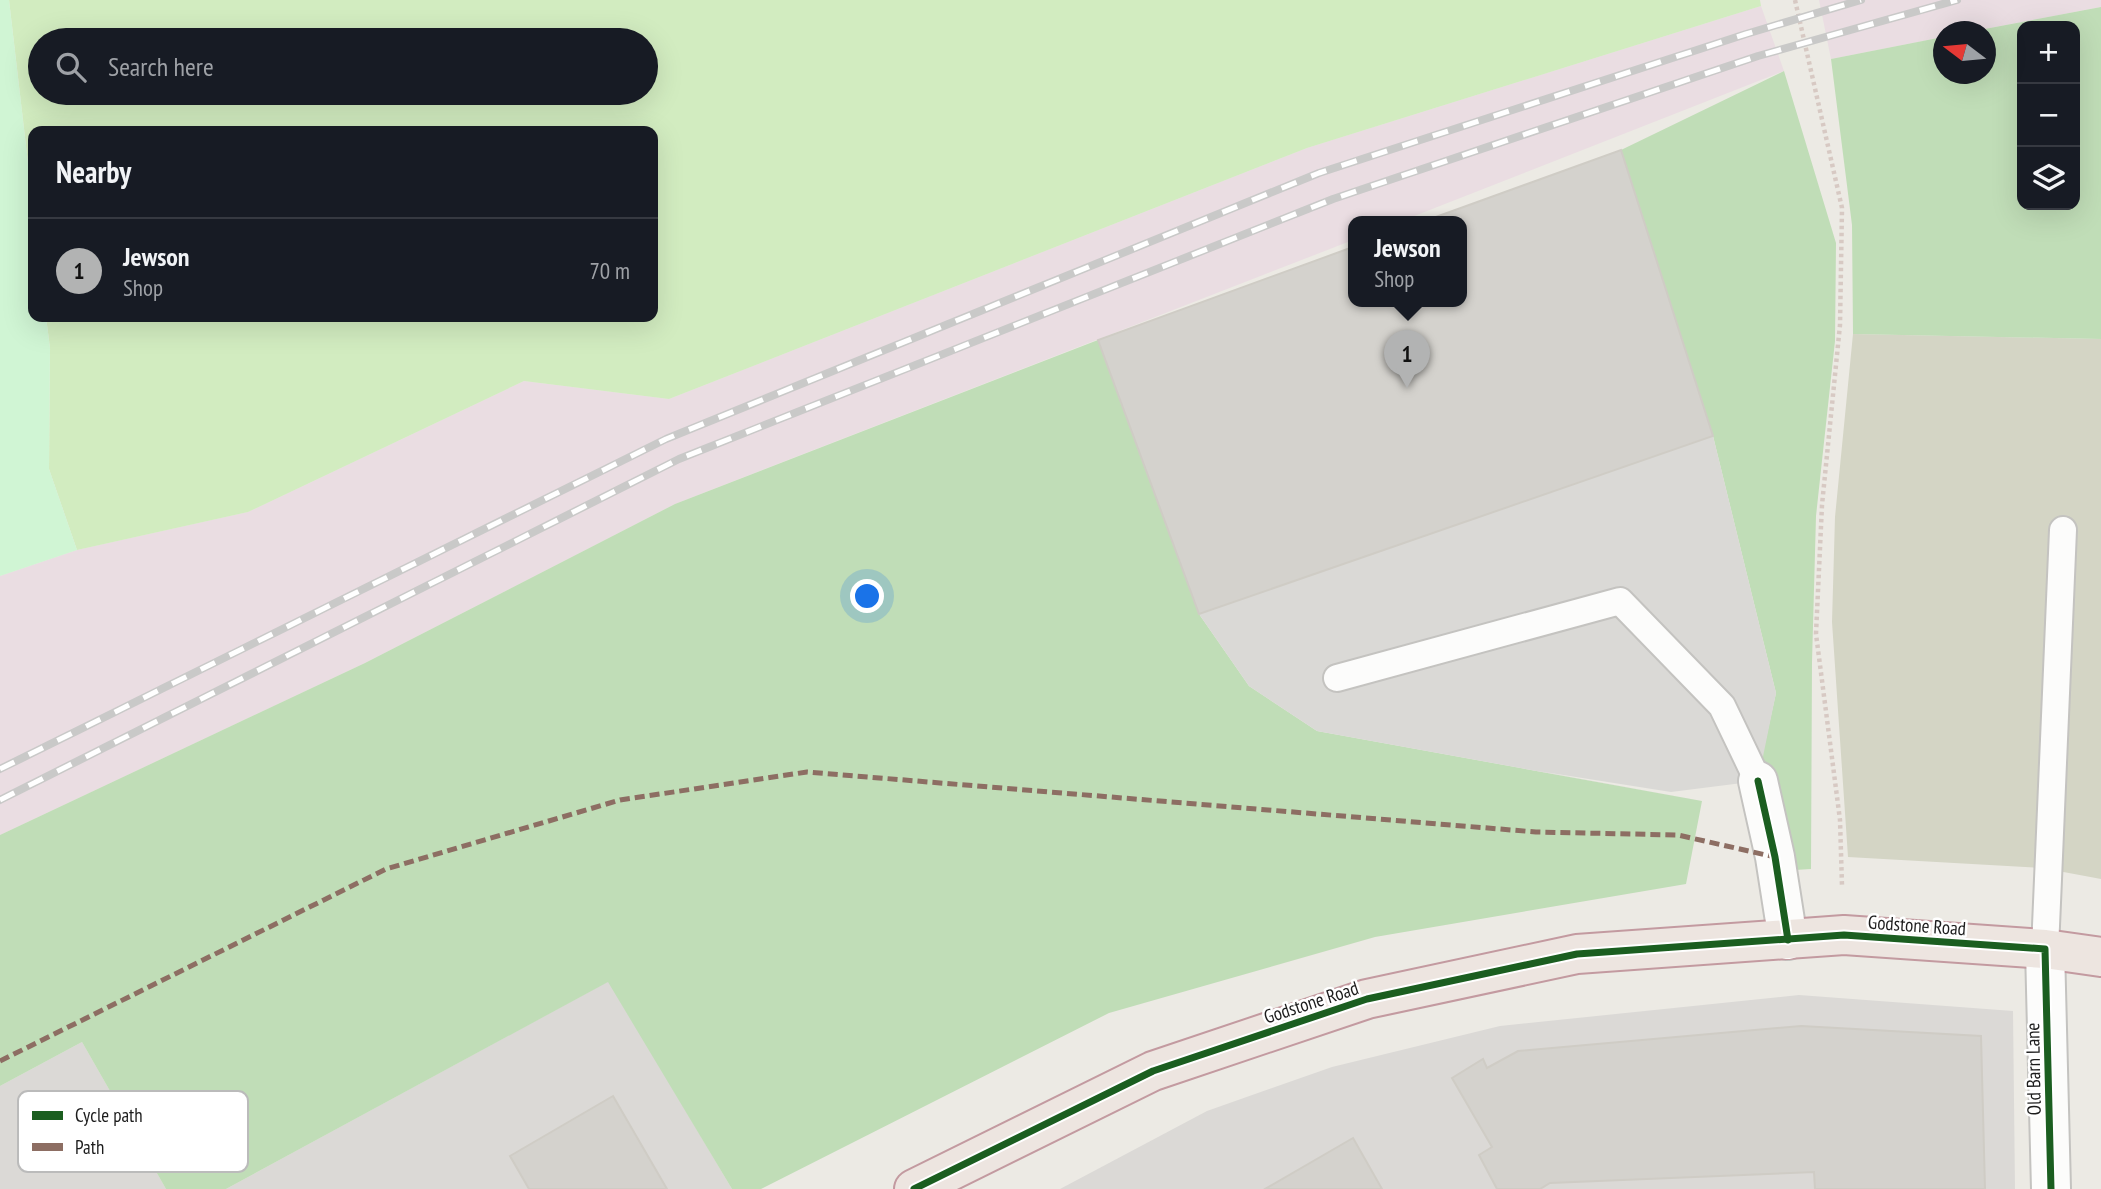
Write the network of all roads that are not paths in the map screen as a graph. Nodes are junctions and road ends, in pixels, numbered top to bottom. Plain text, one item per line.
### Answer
1 (2063, 530) dead end
2 (1337, 678) dead end
3 (1758, 781) joint
4 (1787, 940) junction
5 (2045, 949) junction
6 (2101, 957) edge
7 (914, 1189) edge
8 (2051, 1189) edge

1 - 5 lane
2 - 3 lane
3 - 4 street
4 - 5 highway, Godstone Road
4 - 7 highway, Godstone Road
5 - 6 highway, Godstone Road
5 - 8 street, Old Barn Lane

